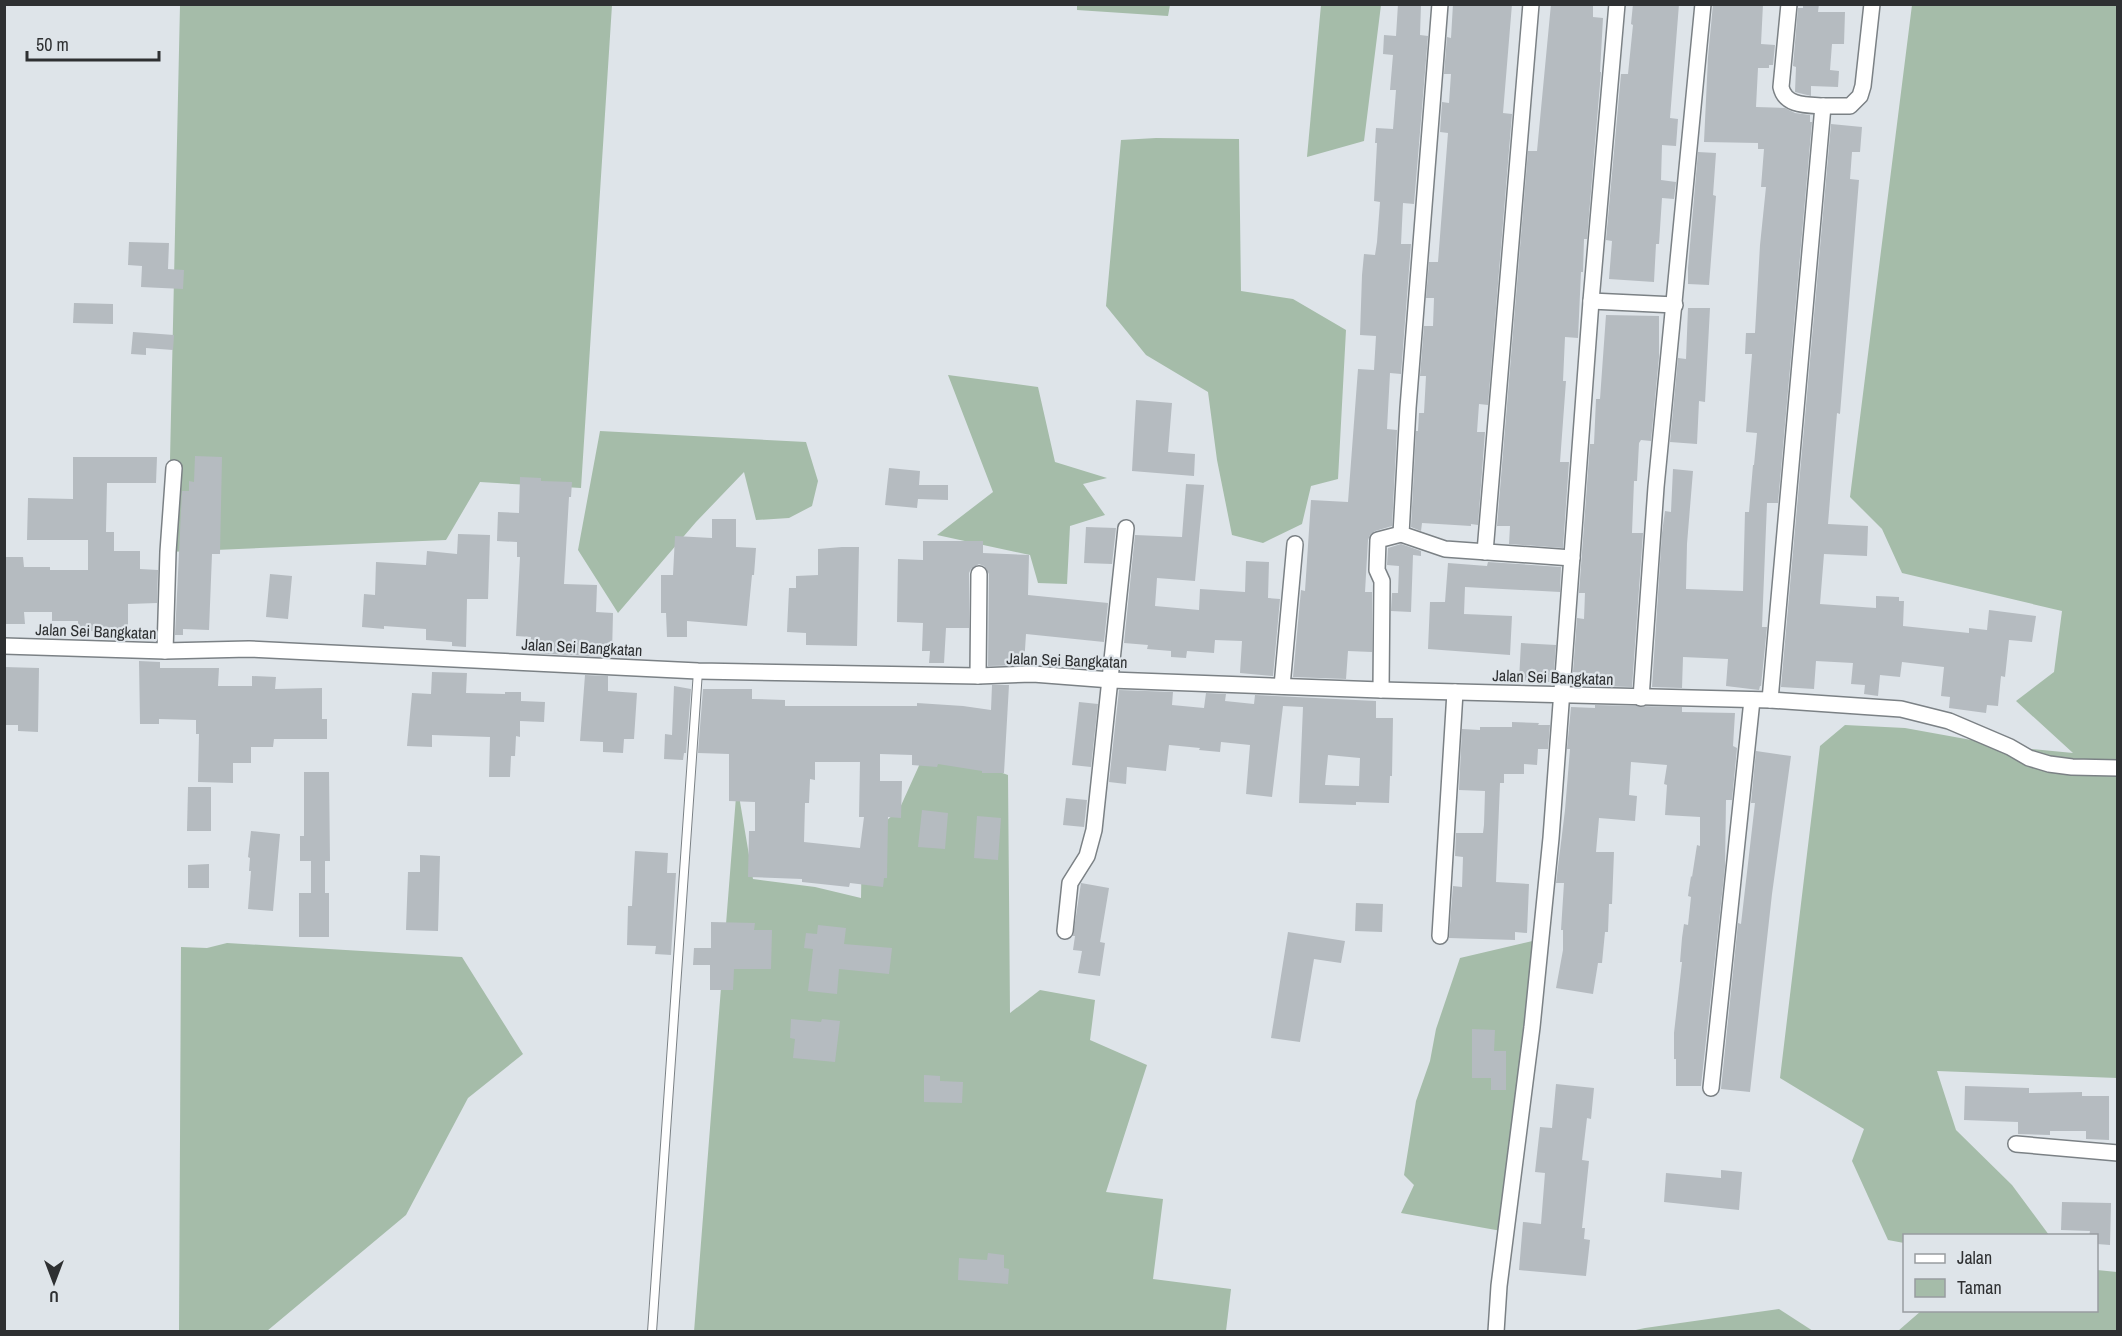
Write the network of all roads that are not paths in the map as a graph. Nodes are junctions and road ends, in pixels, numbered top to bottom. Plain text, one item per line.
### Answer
1 (1440, 4) edge
2 (1531, 4) edge
3 (1617, 4) edge
4 (1703, 4) edge
5 (1789, 4) edge
6 (1872, 4) edge
7 (1823, 106) junction
8 (1591, 302) junction
9 (1675, 305) junction
10 (174, 468) dead end
11 (1126, 528) dead end
12 (1401, 534) junction
13 (1294, 544) dead end
14 (1485, 552) junction
15 (1572, 558) junction
16 (979, 574) dead end
17 (4, 646) edge
18 (165, 651) junction
19 (698, 671) junction
20 (978, 676) junction
21 (1110, 680) junction
22 (1282, 686) junction
23 (1381, 690) junction
24 (1455, 692) junction
25 (1562, 695) junction
26 (1641, 698) junction
27 (1752, 700) junction
28 (1770, 700) junction
29 (2118, 768) edge
30 (1065, 931) dead end
31 (1440, 936) dead end
32 (1711, 1088) dead end
33 (2016, 1144) dead end
34 (2118, 1153) edge
35 (652, 1332) edge
36 (1496, 1332) edge

1 - 12 street
2 - 14 street
3 - 8 street
4 - 9 street
5 - 7 street
6 - 7 street
7 - 28 street
8 - 9 street
8 - 15 street
9 - 26 street
10 - 18 street
11 - 21 street
12 - 14 street
12 - 23 street
13 - 22 street
14 - 15 street
15 - 25 street
16 - 20 street
17 - 18 street, Jalan Sei Bangkatan
18 - 19 street, Jalan Sei Bangkatan
19 - 20 street, Jalan Sei Bangkatan
19 - 35 lane
20 - 21 street, Jalan Sei Bangkatan
21 - 22 street, Jalan Sei Bangkatan
21 - 30 street
22 - 23 street, Jalan Sei Bangkatan
23 - 24 street, Jalan Sei Bangkatan
24 - 25 street, Jalan Sei Bangkatan
24 - 31 street
25 - 26 street, Jalan Sei Bangkatan
25 - 36 street
26 - 27 street, Jalan Sei Bangkatan
27 - 28 street, Jalan Sei Bangkatan
27 - 32 street
28 - 29 street, Jalan Sei Bangkatan
33 - 34 street

